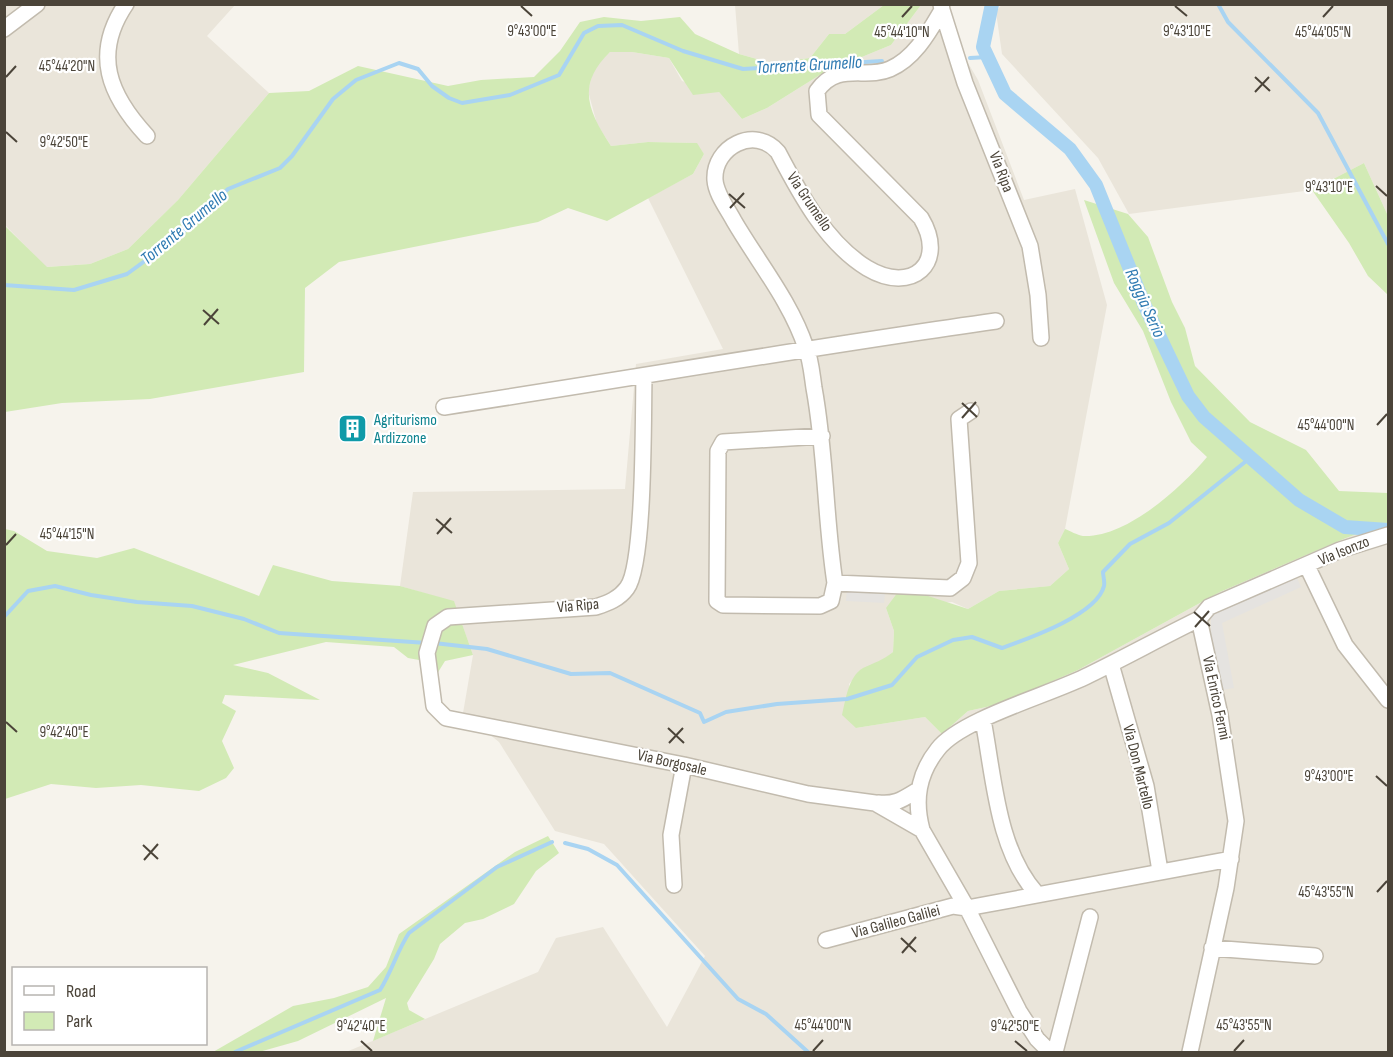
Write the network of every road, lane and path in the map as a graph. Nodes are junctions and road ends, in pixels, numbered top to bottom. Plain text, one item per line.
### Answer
1 (38, 4) edge
2 (126, 4) edge
3 (942, 7) edge
4 (4, 29) edge
5 (147, 136) dead end
6 (996, 321) dead end
7 (1041, 338) dead end
8 (807, 348) junction
9 (644, 377) junction
10 (444, 407) dead end
11 (971, 411) dead end
12 (822, 436) junction
13 (1385, 536) edge
14 (1307, 566) junction
15 (835, 583) junction
16 (1199, 619) junction
17 (1111, 663) junction
18 (1389, 700) edge
19 (983, 720) junction
20 (469, 722) joint
21 (684, 765) junction
22 (918, 789) junction
23 (875, 803) junction
24 (922, 830) junction
25 (1231, 859) junction
26 (1160, 872) junction
27 (674, 885) dead end
28 (1037, 894) junction
29 (967, 908) junction
30 (1090, 917) dead end
31 (826, 940) dead end
32 (1212, 948) junction
33 (1315, 956) dead end
34 (1050, 1053) edge
35 (1055, 1053) edge
36 (1190, 1053) edge

1 - 4 street
2 - 5 street
3 - 7 street, Via Ripa
3 - 8 street, Via Grumello
6 - 8 street
8 - 9 street
8 - 12 street, Via Grumello
9 - 10 street
9 - 20 street, Via Ripa
11 - 15 street
12 - 15 street, Via Grumello
12 - 15 street
13 - 14 street, Via Isonzo
14 - 16 street
14 - 18 street
16 - 17 street
16 - 25 street, Via Enrico Fermi
17 - 19 street
17 - 26 street, Via Don Martello
19 - 22 street
19 - 28 street
20 - 21 street, Via Borgosale
21 - 23 street, Via Borgosale
21 - 27 street
22 - 23 street, Via Borgosale
22 - 24 street
23 - 24 street, Via Borgosale
24 - 29 street
25 - 26 street
25 - 32 street, Via Enrico Fermi
26 - 28 street
28 - 29 street
29 - 31 street, Via Galileo Galilei
29 - 34 street
30 - 35 street
32 - 33 street
32 - 36 street, Via Enrico Fermi

